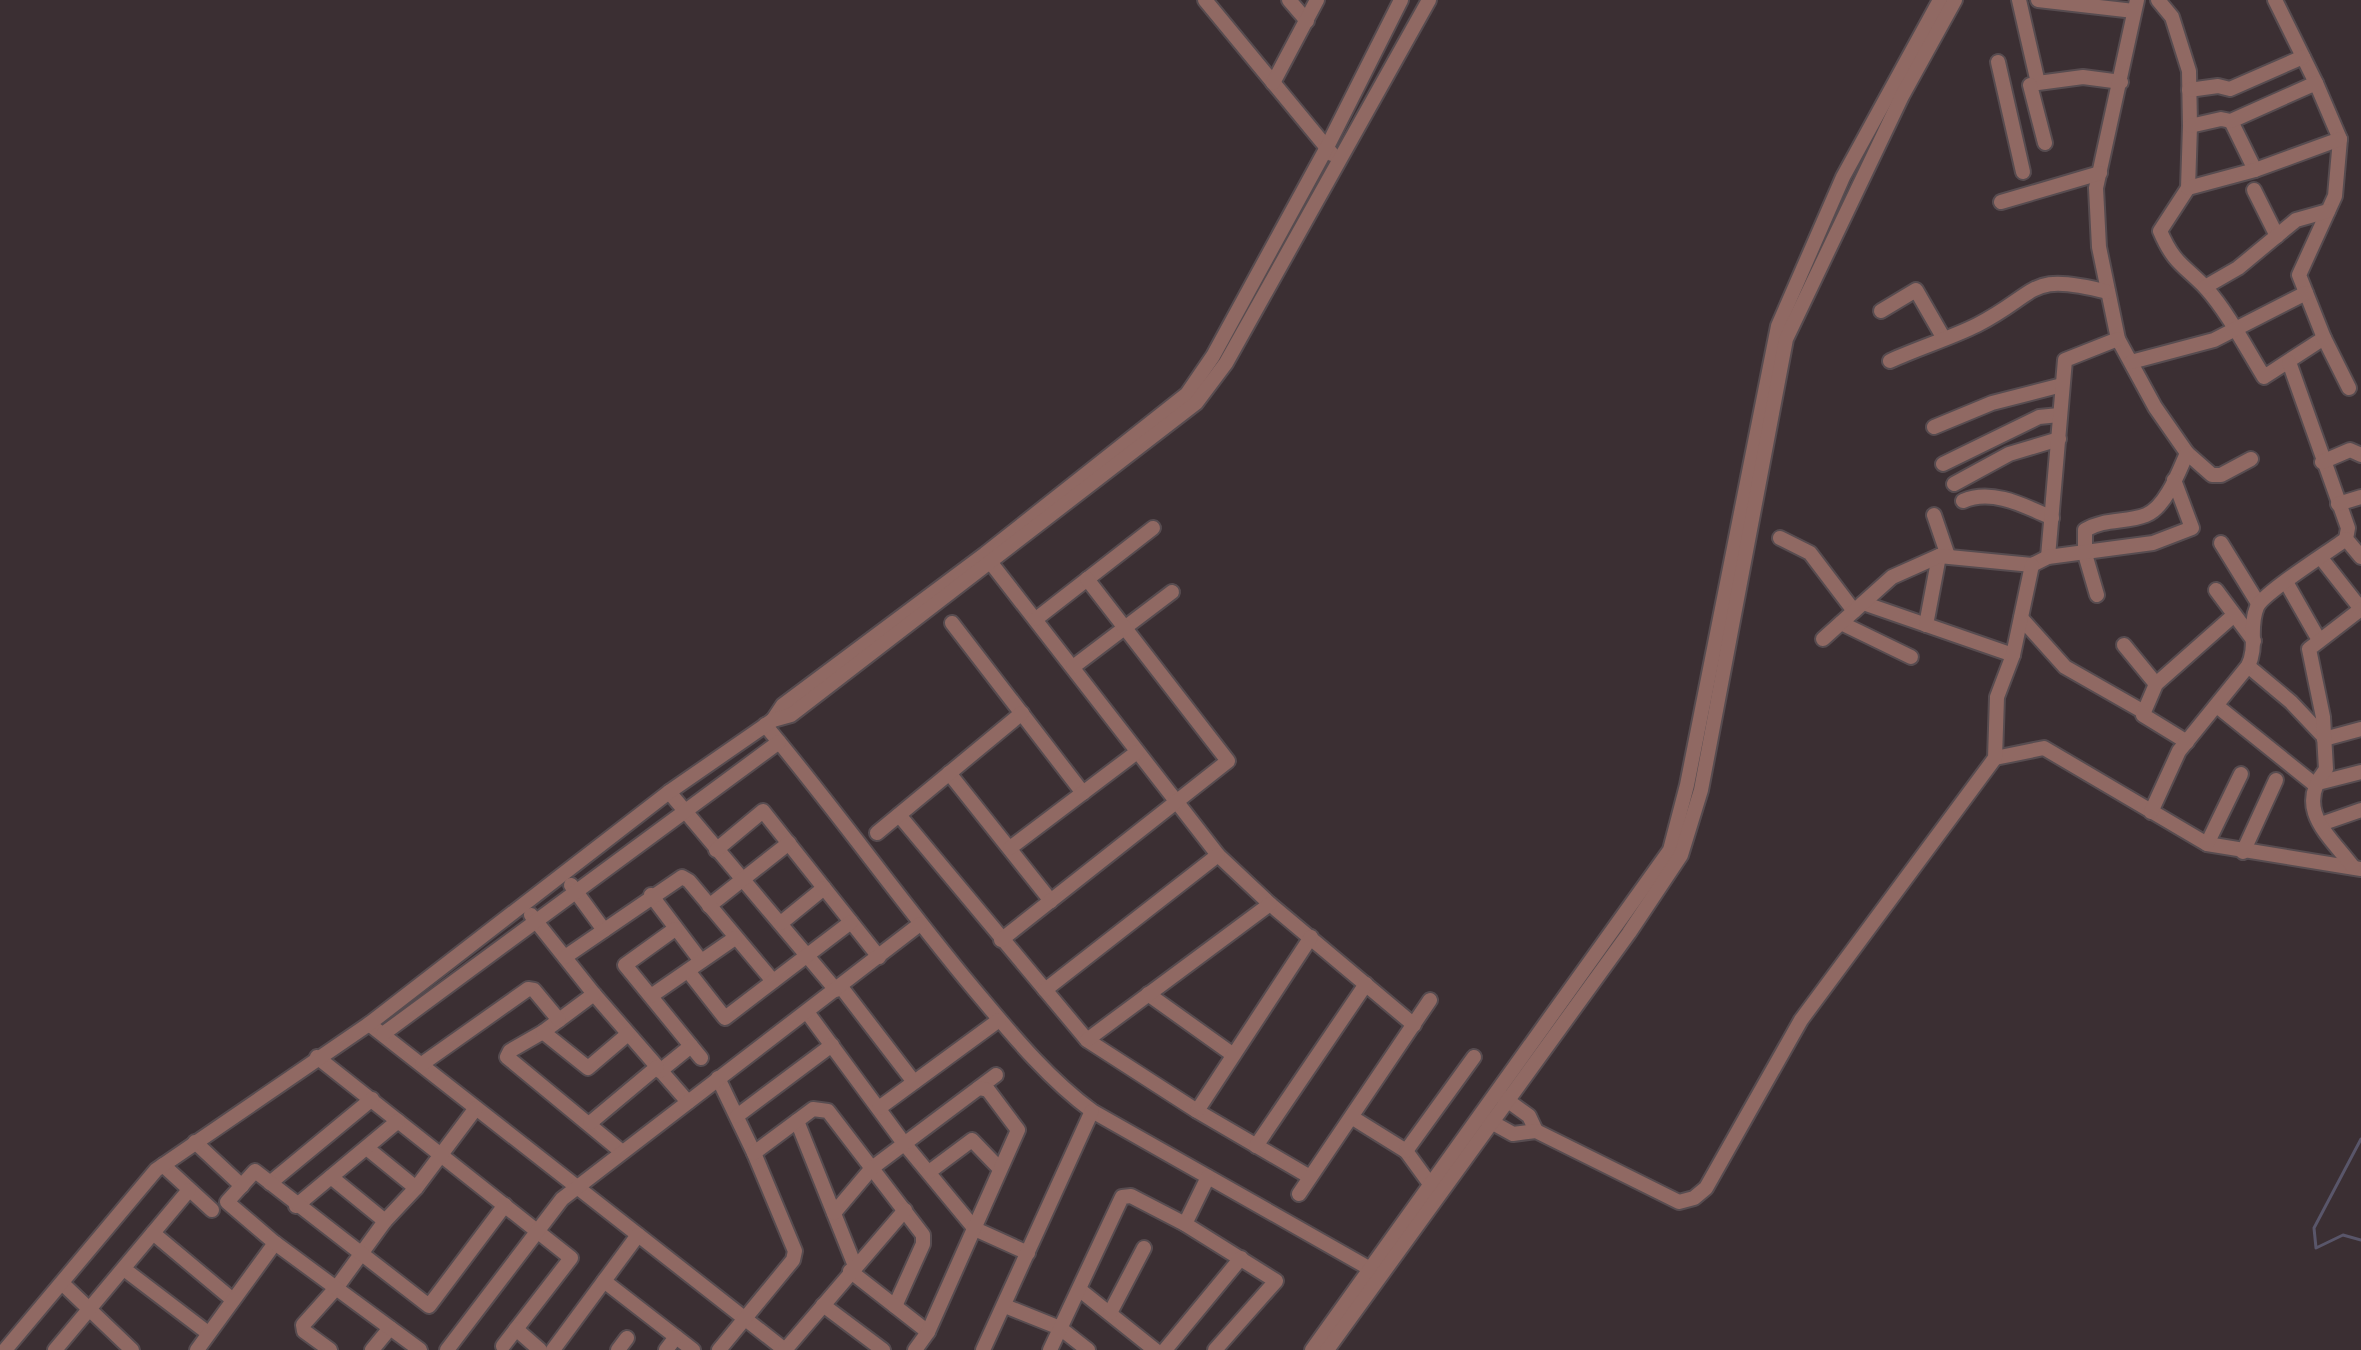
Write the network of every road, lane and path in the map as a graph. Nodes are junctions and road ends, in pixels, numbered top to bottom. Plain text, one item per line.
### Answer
1 (1205, 0) edge
2 (1289, 0) edge
3 (1317, 0) edge
4 (1401, 0) edge
5 (1429, 0) edge
6 (1940, 0) edge
7 (1955, 0) edge
8 (2019, 0) edge
9 (2038, 0) edge
10 (2158, 0) edge
11 (2275, 0) edge
12 (2070, 1) edge
13 (2135, 5) edge
14 (1307, 21) junction
15 (2303, 57) junction
16 (1998, 62) dead end
17 (2121, 82) junction
18 (1273, 83) junction
19 (2316, 83) junction
20 (2034, 84) junction
21 (2004, 89) junction
22 (2189, 90) junction
23 (2231, 121) junction
24 (2190, 126) junction
25 (2340, 139) junction
26 (2045, 143) dead end
27 (1326, 149) junction
28 (1339, 159) junction
29 (2255, 170) junction
30 (2023, 172) dead end
31 (2100, 173) junction
32 (2188, 188) junction
33 (2254, 190) dead end
34 (2001, 202) dead end
35 (2328, 211) junction
36 (2277, 236) junction
37 (2205, 287) junction
38 (2108, 292) junction
39 (2306, 293) junction
40 (1881, 311) dead end
41 (2234, 329) junction
42 (1943, 337) junction
43 (2324, 338) junction
44 (2118, 339) junction
45 (1890, 361) dead end
46 (2131, 362) junction
47 (2289, 362) junction
48 (2062, 385) junction
49 (2349, 388) dead end
50 (2059, 415) junction
51 (1934, 427) dead end
52 (2059, 439) junction
53 (2187, 453) junction
54 (2361, 455) edge
55 (2251, 459) dead end
56 (2322, 462) junction
57 (1943, 464) dead end
58 (2174, 480) junction
59 (1954, 484) dead end
60 (2361, 497) edge
61 (1963, 501) dead end
62 (2338, 504) junction
63 (1934, 515) dead end
64 (2052, 518) junction
65 (1153, 528) dead end
66 (1780, 538) dead end
67 (2346, 539) junction
68 (2221, 543) dead end
69 (2085, 554) junction
70 (1943, 556) junction
71 (2048, 557) junction
72 (2361, 557) edge
73 (2321, 558) junction
74 (991, 563) junction
75 (2032, 565) junction
76 (1087, 579) junction
77 (2286, 582) junction
78 (2216, 590) dead end
79 (1172, 592) dead end
80 (2097, 595) dead end
81 (2258, 603) junction
82 (1858, 607) junction
83 (2361, 609) edge
84 (2234, 615) junction
85 (2021, 618) junction
86 (1036, 619) junction
87 (952, 623) dead end
88 (1841, 623) junction
89 (1926, 625) junction
90 (1125, 627) junction
91 (1823, 639) dead end
92 (2319, 640) junction
93 (2254, 641) junction
94 (2124, 645) dead end
95 (2013, 655) junction
96 (1911, 657) dead end
97 (2248, 666) junction
98 (1073, 667) junction
99 (2156, 684) junction
100 (2217, 706) junction
101 (2144, 712) junction
102 (1022, 713) junction
103 (769, 723) junction
104 (2361, 729) edge
105 (2324, 738) junction
106 (779, 742) junction
107 (2187, 742) junction
108 (1137, 752) junction
109 (1995, 758) junction
110 (2361, 772) edge
111 (949, 773) junction
112 (2241, 774) dead end
113 (2276, 780) dead end
114 (2314, 784) junction
115 (669, 792) junction
116 (1083, 793) junction
117 (1177, 804) junction
118 (2361, 810) edge
119 (684, 811) junction
120 (2151, 812) junction
121 (899, 815) junction
122 (2321, 824) junction
123 (877, 833) dead end
124 (789, 843) junction
125 (2207, 844) junction
126 (1010, 848) junction
127 (716, 850) junction
128 (2243, 852) junction
129 (1218, 855) junction
130 (2357, 868) edge
131 (563, 875) junction
132 (742, 880) junction
133 (824, 888) junction
134 (576, 892) junction
135 (651, 895) junction
136 (1051, 901) junction
137 (524, 904) junction
138 (1270, 904) junction
139 (709, 906) junction
140 (536, 921) junction
141 (851, 922) junction
142 (781, 923) junction
143 (920, 924) junction
144 (675, 929) junction
145 (604, 930) junction
146 (1311, 937) junction
147 (735, 938) junction
148 (1001, 940) junction
149 (810, 955) junction
150 (565, 957) junction
151 (879, 957) junction
152 (701, 961) junction
153 (688, 971) junction
154 (773, 981) junction
155 (1366, 984) junction
156 (838, 988) junction
157 (1045, 990) junction
158 (594, 994) junction
159 (1148, 994) junction
160 (651, 996) junction
161 (1430, 1000) dead end
162 (807, 1012) junction
163 (559, 1020) junction
164 (999, 1020) junction
165 (369, 1024) junction
166 (1414, 1025) junction
167 (543, 1032) junction
168 (383, 1034) junction
169 (628, 1034) junction
170 (1087, 1040) junction
171 (832, 1045) junction
172 (691, 1046) junction
173 (1232, 1054) junction
174 (317, 1057) junction
175 (1474, 1057) dead end
176 (701, 1058) dead end
177 (422, 1064) junction
178 (659, 1069) junction
179 (996, 1075) dead end
180 (718, 1078) junction
181 (914, 1082) junction
182 (979, 1088) junction
183 (1501, 1096) junction
184 (372, 1099) junction
185 (688, 1102) junction
186 (476, 1108) junction
187 (879, 1108) junction
188 (1092, 1111) junction
189 (1197, 1111) junction
190 (737, 1116) junction
191 (1353, 1118) junction
192 (1485, 1118) junction
193 (398, 1121) junction
194 (797, 1121) junction
195 (590, 1123) junction
196 (1536, 1131) junction
197 (195, 1142) junction
198 (903, 1142) junction
199 (1256, 1146) junction
200 (368, 1149) junction
201 (1406, 1151) junction
202 (622, 1152) junction
203 (754, 1153) junction
204 (443, 1154) junction
205 (163, 1165) junction
206 (872, 1168) junction
207 (999, 1168) junction
208 (929, 1172) junction
209 (331, 1177) junction
210 (1208, 1177) junction
211 (1310, 1177) junction
212 (270, 1183) junction
213 (1430, 1184) junction
214 (242, 1186) junction
215 (577, 1186) junction
216 (416, 1188) junction
217 (189, 1190) junction
218 (1299, 1194) dead end
219 (505, 1205) junction
220 (296, 1206) junction
221 (212, 1210) dead end
222 (905, 1210) junction
223 (834, 1213) junction
224 (385, 1221) junction
225 (1185, 1224) junction
226 (975, 1229) junction
227 (539, 1230) junction
228 (153, 1233) junction
229 (638, 1235) junction
230 (275, 1243) junction
231 (1144, 1248) dead end
232 (1028, 1253) junction
233 (359, 1254) junction
234 (1241, 1258) junction
235 (853, 1268) junction
236 (124, 1269) junction
237 (1374, 1271) junction
238 (604, 1281) junction
239 (63, 1284) junction
240 (337, 1287) junction
241 (1080, 1290) junction
242 (233, 1300) junction
243 (823, 1305) junction
244 (895, 1306) junction
245 (1005, 1306) junction
246 (90, 1310) junction
247 (1110, 1313) junction
248 (745, 1318) junction
249 (390, 1328) junction
250 (1060, 1328) junction
251 (516, 1329) junction
252 (928, 1332) junction
253 (208, 1333) junction
254 (676, 1337) junction
255 (5, 1343) edge
256 (115, 1344) edge
257 (503, 1346) dead end
258 (455, 1347) edge
259 (55, 1350) edge
260 (132, 1350) edge
261 (197, 1350) edge
262 (330, 1350) edge
263 (372, 1350) edge
264 (420, 1350) edge
265 (540, 1350) edge
266 (553, 1350) edge
267 (666, 1350) edge
268 (693, 1350) edge
269 (719, 1350) edge
270 (785, 1350) edge
271 (883, 1350) edge
272 (915, 1350) edge
273 (983, 1350) edge
274 (1050, 1350) edge
275 (1088, 1350) edge
276 (1155, 1350) edge
277 (1165, 1350) edge
278 (1215, 1350) edge
279 (1312, 1350) edge
280 (1327, 1350) edge

1 - 18 street
2 - 14 street
3 - 14 street
4 - 27 street
5 - 28 street
6 - 183 street
7 - 183 street
8 - 20 street
9 - 12 street
10 - 22 street
11 - 15 street
12 - 13 street
13 - 17 street
14 - 18 street
15 - 19 street
15 - 22 street
16 - 21 street
17 - 20 street
17 - 31 street
18 - 27 street
19 - 23 street
19 - 25 street
20 - 21 street
20 - 26 street
21 - 30 street
22 - 24 street
23 - 24 street
23 - 29 street
24 - 32 street
25 - 29 street
25 - 35 street
27 - 28 street
27 - 103 street
28 - 74 street
29 - 32 street
31 - 34 street
31 - 38 street
32 - 37 street
33 - 36 street
35 - 36 street
35 - 39 street
36 - 37 street
37 - 41 street
38 - 42 street
38 - 44 street
39 - 41 street
39 - 43 street
40 - 42 street
41 - 46 street
41 - 47 street
42 - 45 street
43 - 47 street
43 - 49 street
44 - 46 street
44 - 48 street
46 - 53 street
47 - 56 street
48 - 50 street
48 - 51 street
50 - 52 street
50 - 57 street
52 - 59 street
52 - 64 street
53 - 55 street
53 - 58 street
54 - 56 street
56 - 62 street
58 - 69 street
58 - 69 street
60 - 62 street
61 - 64 street
62 - 67 street
63 - 70 street
64 - 71 street
65 - 76 street
66 - 82 street
67 - 72 street
67 - 73 street
68 - 81 street
69 - 71 street
69 - 80 street
70 - 75 street
70 - 82 street
70 - 89 street
71 - 75 street
73 - 77 street
73 - 83 street
74 - 86 street
74 - 103 street
75 - 85 street
76 - 86 street
76 - 90 street
77 - 81 street
77 - 92 street
78 - 84 street
79 - 90 street
81 - 93 street
82 - 88 street
82 - 89 street
83 - 92 street
84 - 93 street
84 - 99 street
85 - 95 street
85 - 101 street
86 - 98 street
87 - 102 street
88 - 91 street
88 - 96 street
89 - 95 street
90 - 98 street
90 - 117 street
92 - 105 street
93 - 97 street
94 - 99 street
95 - 109 street
97 - 100 street
97 - 105 street
98 - 108 street
99 - 101 street
100 - 107 street
100 - 114 street
101 - 107 street
102 - 111 street
102 - 116 street
103 - 106 street
103 - 115 street
104 - 105 street
105 - 114 street
106 - 119 street
106 - 143 street
107 - 120 street
108 - 116 street
108 - 117 street
109 - 120 street
109 - 196 street
110 - 114 street
111 - 121 street
111 - 126 street
112 - 125 street
113 - 128 street
114 - 122 street
115 - 119 street
115 - 131 street
116 - 126 street
117 - 129 street
117 - 136 street
118 - 122 street
119 - 127 street
119 - 134 street
120 - 125 street
121 - 123 street
121 - 148 street
122 - 130 street
124 - 127 street
124 - 132 street
124 - 133 street
125 - 128 street
126 - 136 street
127 - 132 street
128 - 130 street
129 - 138 street
129 - 157 street
131 - 134 street
131 - 137 street
132 - 139 street
132 - 142 street
133 - 141 street
133 - 142 street
134 - 140 street
134 - 145 street
135 - 139 street
135 - 144 street
135 - 145 street
136 - 148 street
137 - 140 street
137 - 165 street
138 - 146 street
138 - 159 street
139 - 147 street
140 - 150 street
140 - 168 street
141 - 149 street
141 - 151 street
142 - 149 street
143 - 151 street
143 - 164 street
144 - 152 street
144 - 160 street
145 - 150 street
146 - 155 street
146 - 173 street
147 - 152 street
147 - 154 street
148 - 157 street
149 - 154 street
149 - 156 street
150 - 158 street
151 - 156 street
152 - 153 street
153 - 154 street
153 - 160 street
155 - 166 street
155 - 199 street
156 - 162 street
156 - 181 street
157 - 170 street
158 - 163 street
158 - 169 street
159 - 170 street
159 - 173 street
160 - 172 street
161 - 166 street
162 - 171 street
162 - 180 street
163 - 167 street
163 - 177 street
164 - 181 street
164 - 188 street
165 - 168 street
165 - 174 street
166 - 191 street
167 - 169 street
167 - 195 street
168 - 177 street
169 - 178 street
170 - 189 street
171 - 187 street
171 - 190 street
172 - 176 street
172 - 178 street
173 - 189 street
174 - 184 street
174 - 197 street
175 - 201 street
177 - 186 street
178 - 185 street
178 - 195 street
179 - 182 street
180 - 185 street
180 - 190 street
181 - 187 street
182 - 198 street
182 - 207 street
183 - 192 street
183 - 196 street
184 - 193 street
184 - 212 street
185 - 202 street
186 - 204 street
186 - 215 street
187 - 198 street
188 - 210 street
188 - 232 street
189 - 199 street
190 - 203 street
191 - 201 street
191 - 211 street
192 - 196 street
192 - 213 street
192 - 237 street
193 - 200 street
193 - 204 street
194 - 203 street
194 - 206 street
194 - 223 street
195 - 202 street
197 - 205 street
197 - 214 street
198 - 206 street
198 - 208 street
199 - 211 street
200 - 209 street
200 - 216 street
201 - 213 street
202 - 215 street
203 - 248 street
204 - 216 street
204 - 219 street
205 - 217 street
205 - 239 street
206 - 222 street
206 - 223 street
207 - 208 street
207 - 226 street
208 - 226 street
209 - 220 street
209 - 224 street
210 - 225 street
210 - 237 street
211 - 218 street
212 - 214 street
212 - 220 street
213 - 237 street
214 - 230 street
215 - 227 street
215 - 229 street
216 - 224 street
217 - 221 street
217 - 228 street
219 - 227 street
219 - 233 street
220 - 233 street
222 - 235 street
222 - 244 street
223 - 235 street
224 - 233 street
225 - 234 street
225 - 241 street
226 - 232 street
226 - 252 street
227 - 251 street
227 - 258 street
228 - 236 street
228 - 242 street
229 - 238 street
229 - 248 street
230 - 240 street
230 - 242 street
231 - 247 street
232 - 245 street
233 - 240 street
234 - 277 street
234 - 278 street
235 - 243 street
235 - 244 street
236 - 246 street
236 - 253 street
237 - 279 street
237 - 280 street
238 - 254 street
238 - 266 street
239 - 246 street
239 - 255 street
240 - 249 street
240 - 262 street
241 - 247 street
241 - 250 street
242 - 253 street
243 - 270 street
243 - 271 street
244 - 252 street
245 - 250 street
245 - 273 street
246 - 256 street
246 - 259 street
247 - 276 street
248 - 269 street
248 - 270 street
249 - 263 street
249 - 264 street
250 - 274 street
250 - 275 street
251 - 257 street
251 - 265 street
252 - 272 street
253 - 261 street
254 - 267 street
254 - 268 street
256 - 260 street

